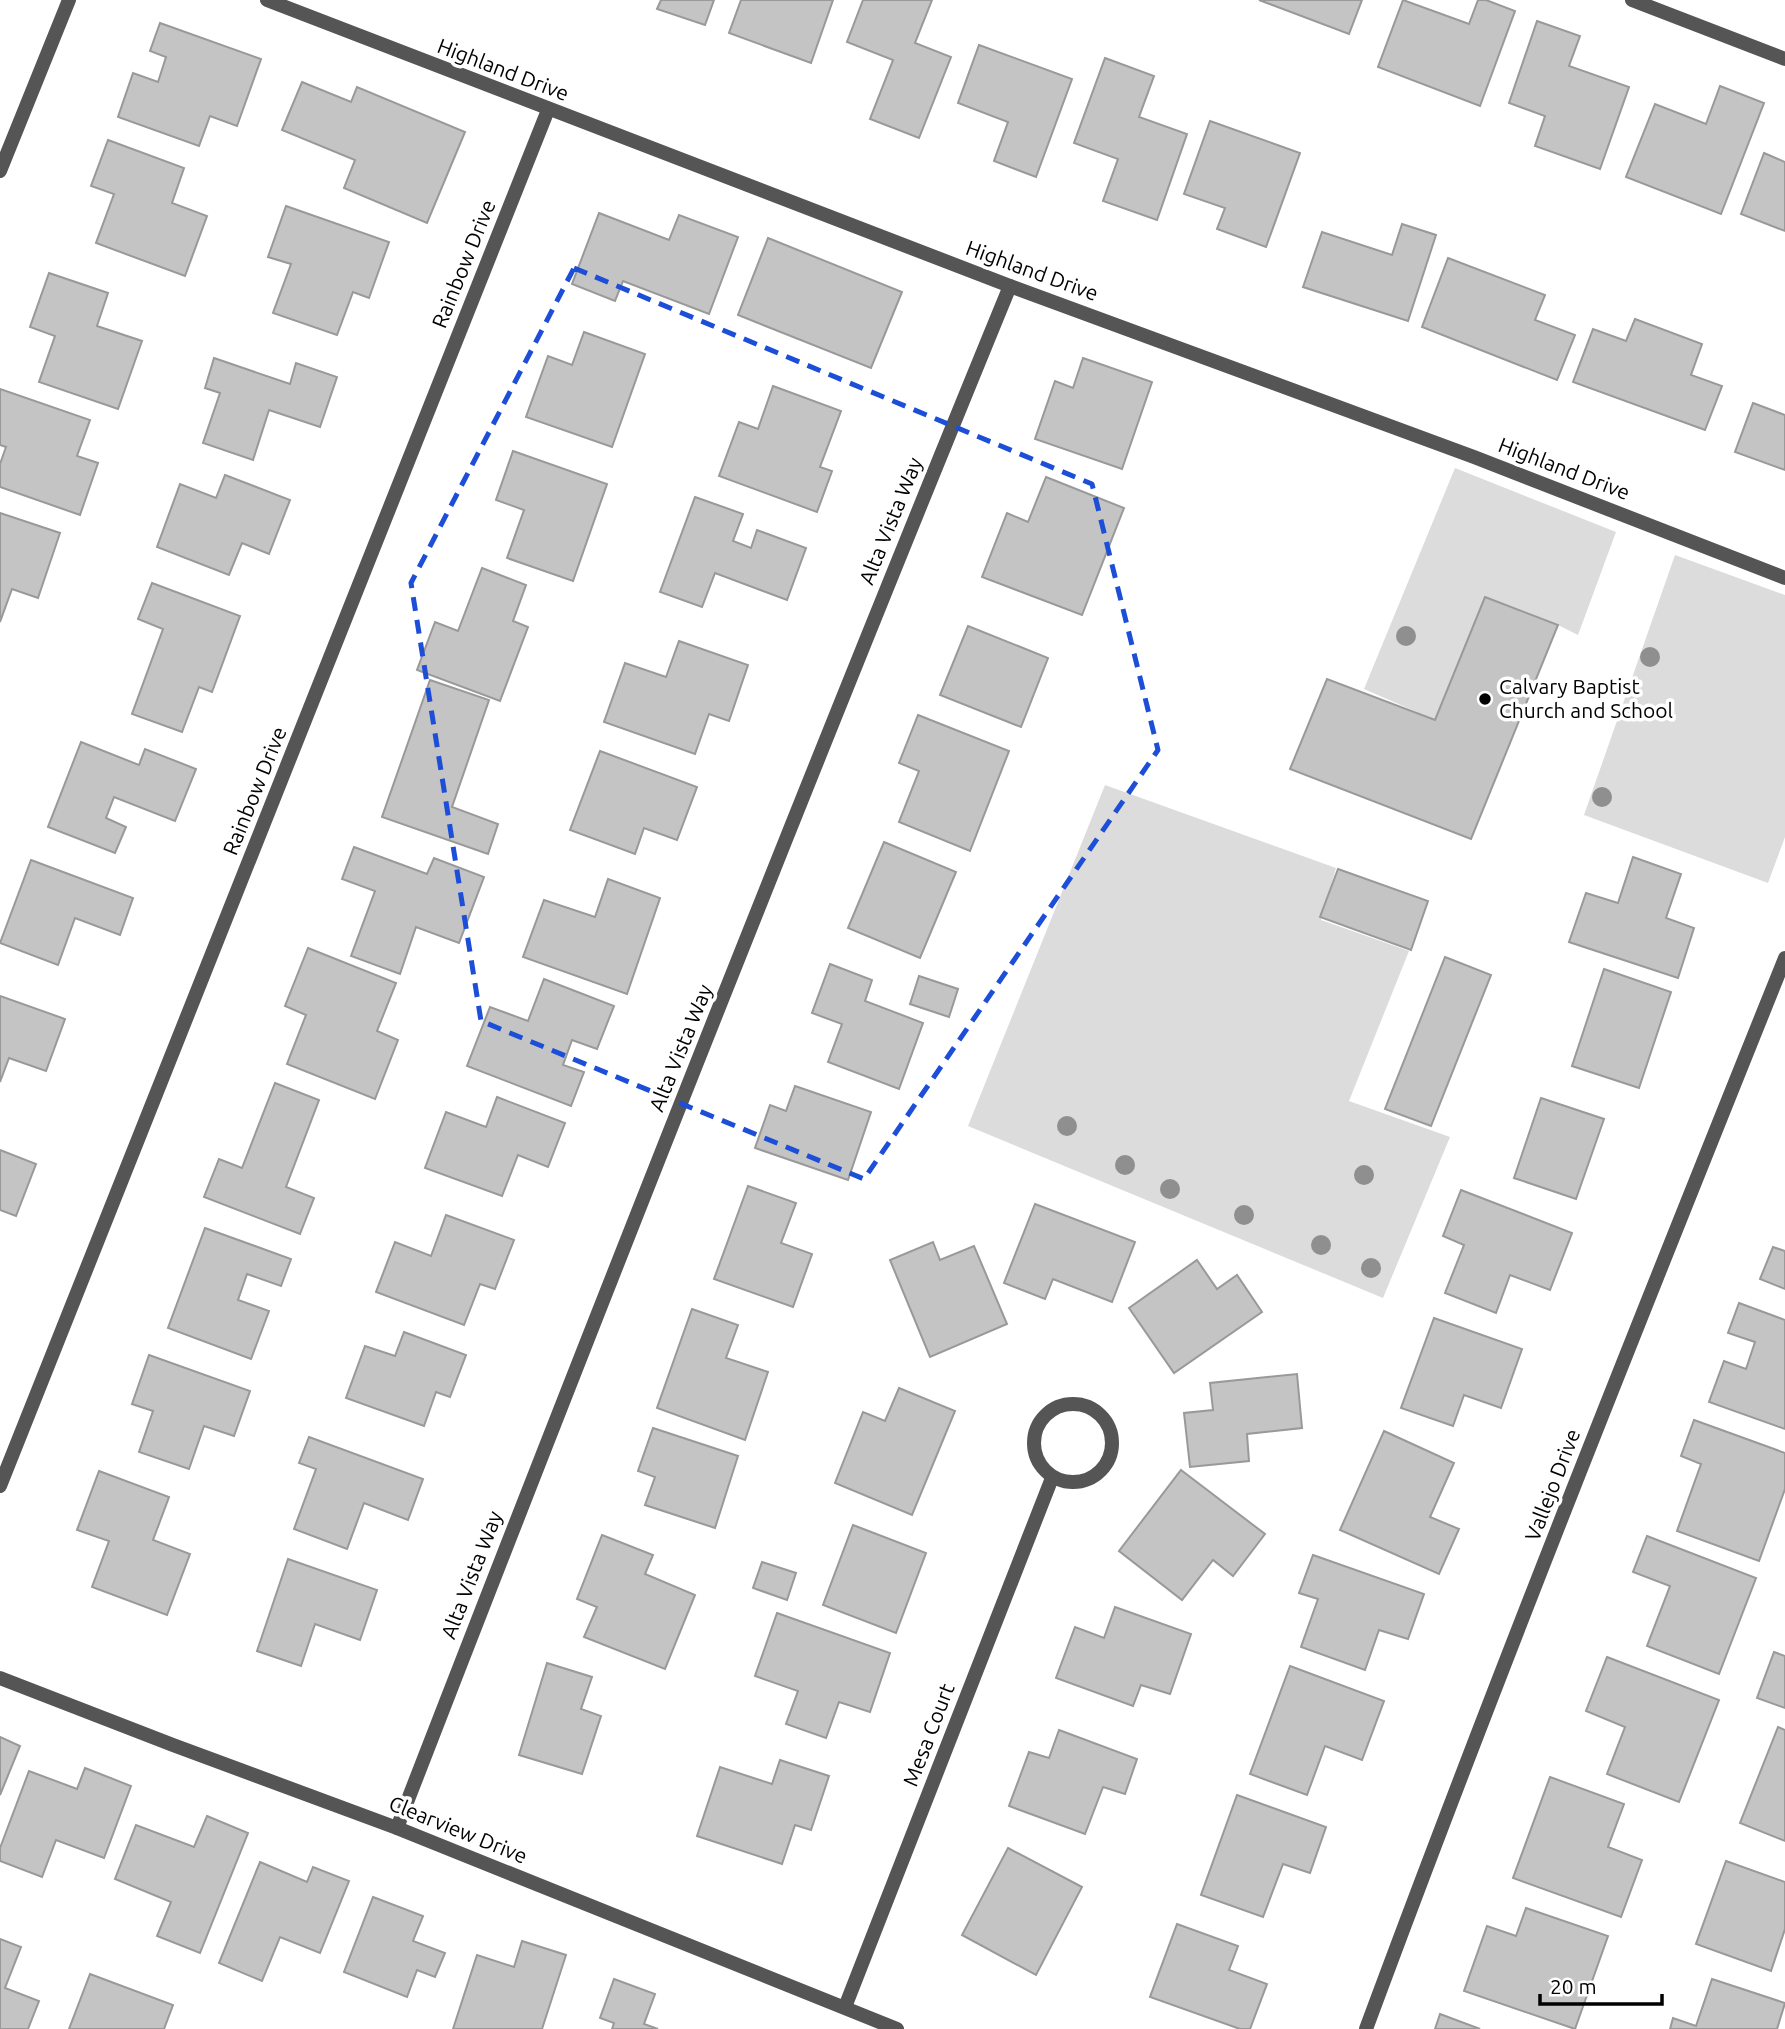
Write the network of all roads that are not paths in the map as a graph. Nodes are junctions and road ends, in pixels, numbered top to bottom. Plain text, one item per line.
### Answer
1 (69, 0) edge
2 (267, 0) edge
3 (1638, 1) edge
4 (1785, 59) edge
5 (548, 110) junction
6 (0, 172) edge
7 (1010, 286) junction
8 (1785, 578) edge
9 (1785, 958) edge
10 (1052, 1478) junction
11 (0, 1486) edge
12 (0, 1678) edge
13 (397, 1828) junction
14 (845, 2007) junction
15 (897, 2029) edge
16 (1366, 2029) edge

1 - 6 street
2 - 5 street, Highland Drive
3 - 4 street
5 - 7 street, Highland Drive
5 - 11 street, Rainbow Drive
7 - 8 street, Highland Drive
7 - 13 street, Alta Vista Way
9 - 16 street, Vallejo Drive
10 - 10 street
10 - 14 street, Mesa Court
12 - 13 street, Clearview Drive
13 - 14 street, Clearview Drive
14 - 15 street, Clearview Drive

